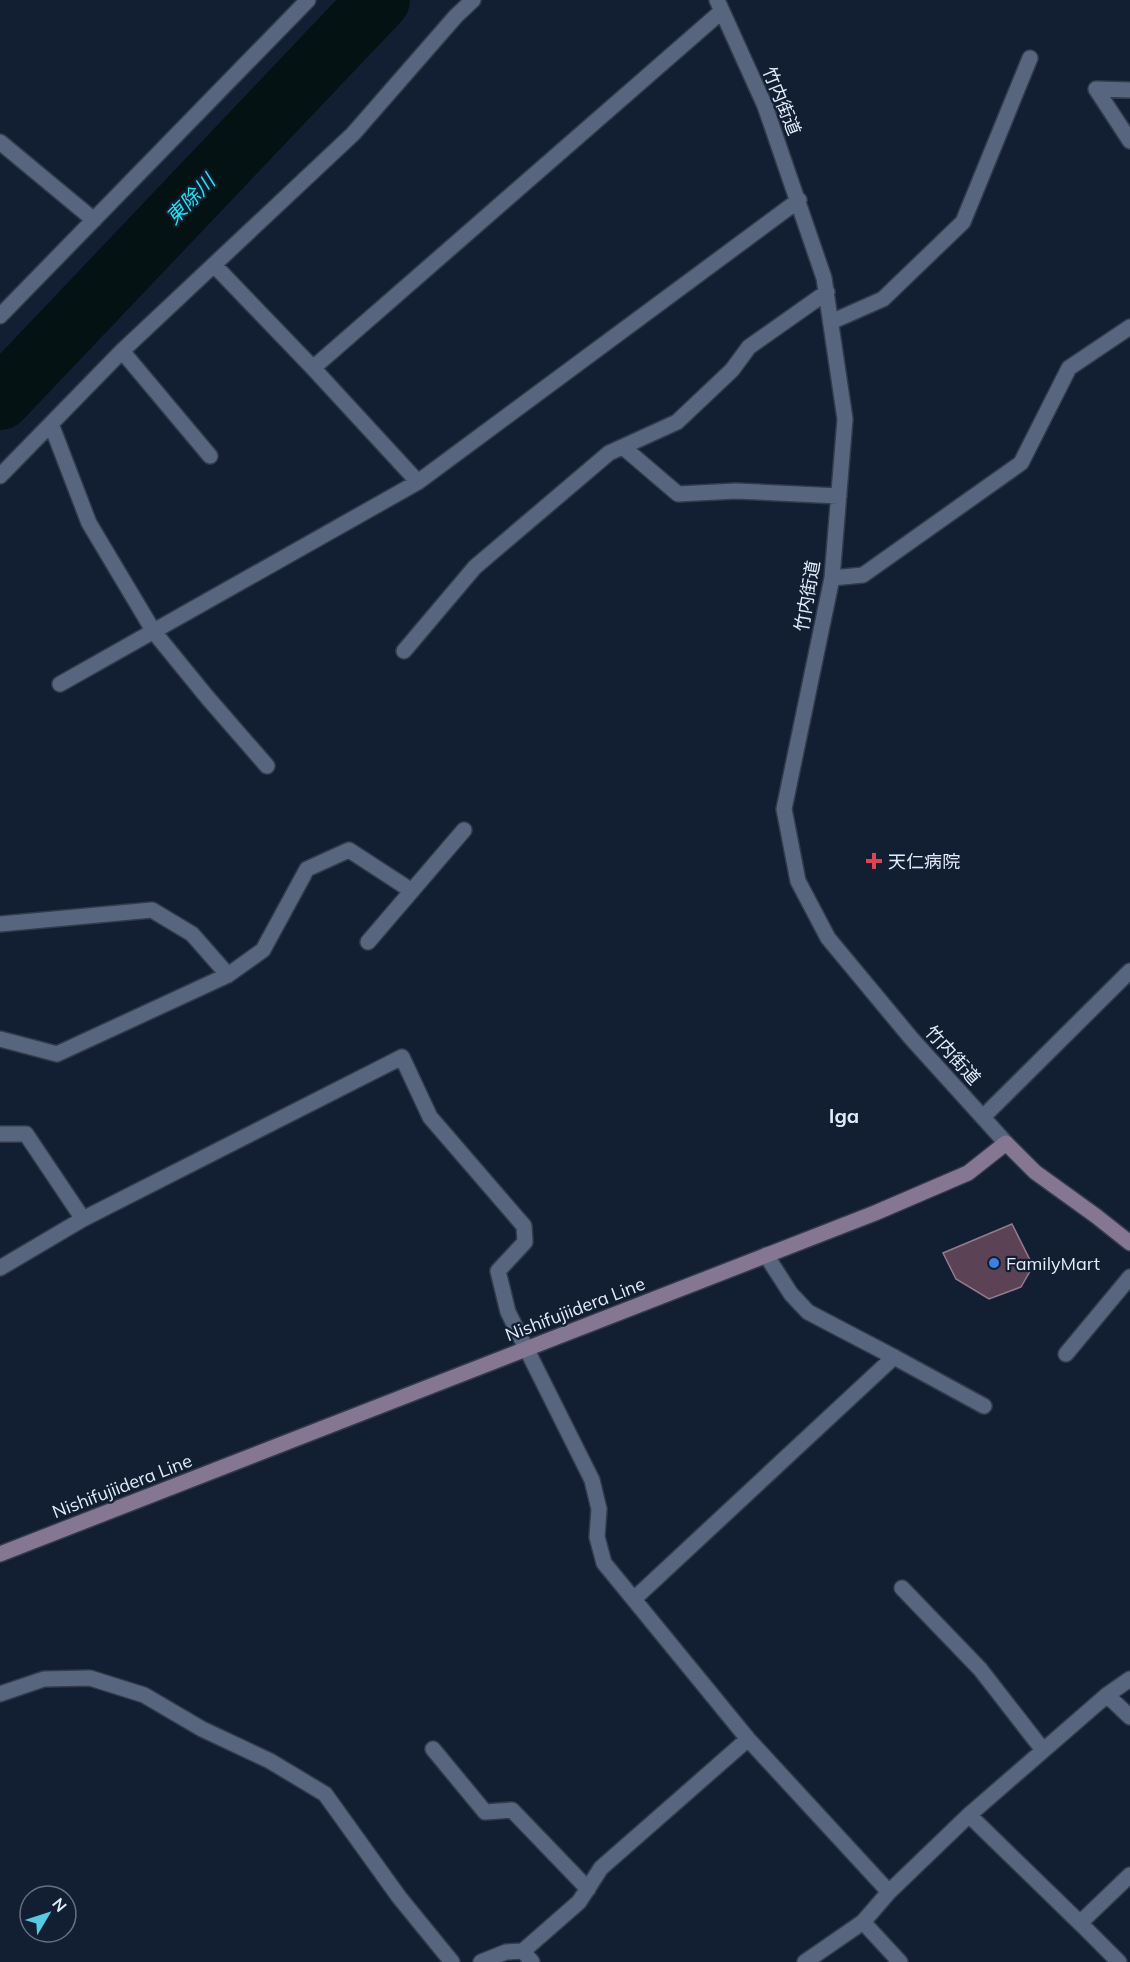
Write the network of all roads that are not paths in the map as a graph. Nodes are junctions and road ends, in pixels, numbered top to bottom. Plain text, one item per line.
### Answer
1 (308, 0) edge
2 (473, 0) edge
3 (719, 5) edge
4 (1030, 58) dead end
5 (1130, 90) edge
6 (1130, 141) edge
7 (0, 142) edge
8 (799, 200) junction
9 (93, 220) junction
10 (214, 265) junction
11 (826, 292) junction
12 (0, 315) edge
13 (831, 322) junction
14 (1130, 327) edge
15 (122, 351) junction
16 (313, 368) junction
17 (51, 423) junction
18 (623, 447) junction
19 (210, 456) dead end
20 (0, 476) edge
21 (418, 482) junction
22 (839, 495) junction
23 (832, 578) junction
24 (154, 632) junction
25 (404, 651) dead end
26 (60, 684) dead end
27 (267, 766) dead end
28 (464, 830) dead end
29 (412, 891) junction
30 (0, 924) edge
31 (368, 942) dead end
32 (1130, 971) edge
33 (228, 975) junction
34 (0, 1039) edge
35 (983, 1117) junction
36 (0, 1134) edge
37 (1006, 1143) junction
38 (83, 1219) junction
39 (1130, 1243) edge
40 (766, 1256) junction
41 (0, 1268) edge
42 (1130, 1277) edge
43 (527, 1349) junction
44 (1066, 1354) dead end
45 (894, 1358) junction
46 (984, 1406) dead end
47 (0, 1554) edge
48 (902, 1588) dead end
49 (634, 1599) junction
50 (1130, 1679) edge
51 (0, 1694) edge
52 (1107, 1695) junction
53 (1130, 1717) edge
54 (748, 1739) junction
55 (433, 1749) dead end
56 (1043, 1750) junction
57 (969, 1815) junction
58 (1130, 1875) edge
59 (588, 1889) junction
60 (889, 1892) junction
61 (863, 1922) junction
62 (1080, 1923) junction
63 (528, 1957) edge
64 (452, 1962) edge
65 (481, 1962) edge
66 (805, 1962) edge
67 (900, 1962) edge
68 (1119, 1962) edge

1 - 9 street
2 - 10 street
3 - 8 street, 竹内街道
3 - 16 street
4 - 13 street
5 - 6 street
7 - 9 street
8 - 11 street, 竹内街道
8 - 21 street
9 - 12 street
10 - 15 street
10 - 16 street
11 - 13 street, 竹内街道
11 - 18 street
13 - 22 street, 竹内街道
14 - 23 street
15 - 17 street
15 - 19 street
16 - 21 street
17 - 20 street
17 - 24 street
18 - 22 street
18 - 25 street
21 - 24 street
22 - 23 street, 竹内街道
23 - 35 street, 竹内街道
24 - 26 street
24 - 27 street
28 - 29 street
29 - 31 street
29 - 33 street
30 - 33 street
32 - 35 street
33 - 34 street
35 - 37 street, 竹内街道
36 - 38 street
37 - 39 main road
37 - 40 main road, Nishifujiidera Line
38 - 41 street
38 - 43 street
40 - 43 main road, Nishifujiidera Line
40 - 45 street
42 - 44 street
43 - 47 main road, Nishifujiidera Line
43 - 49 street
45 - 46 street
45 - 49 street
48 - 56 street
49 - 54 street
50 - 52 street
51 - 64 street
52 - 53 street
52 - 56 street
54 - 59 street
54 - 60 street
55 - 59 street
56 - 57 street
57 - 60 street
57 - 62 street
58 - 62 street
59 - 63 street
60 - 61 street
61 - 66 street
61 - 67 street
62 - 68 street
63 - 65 street

